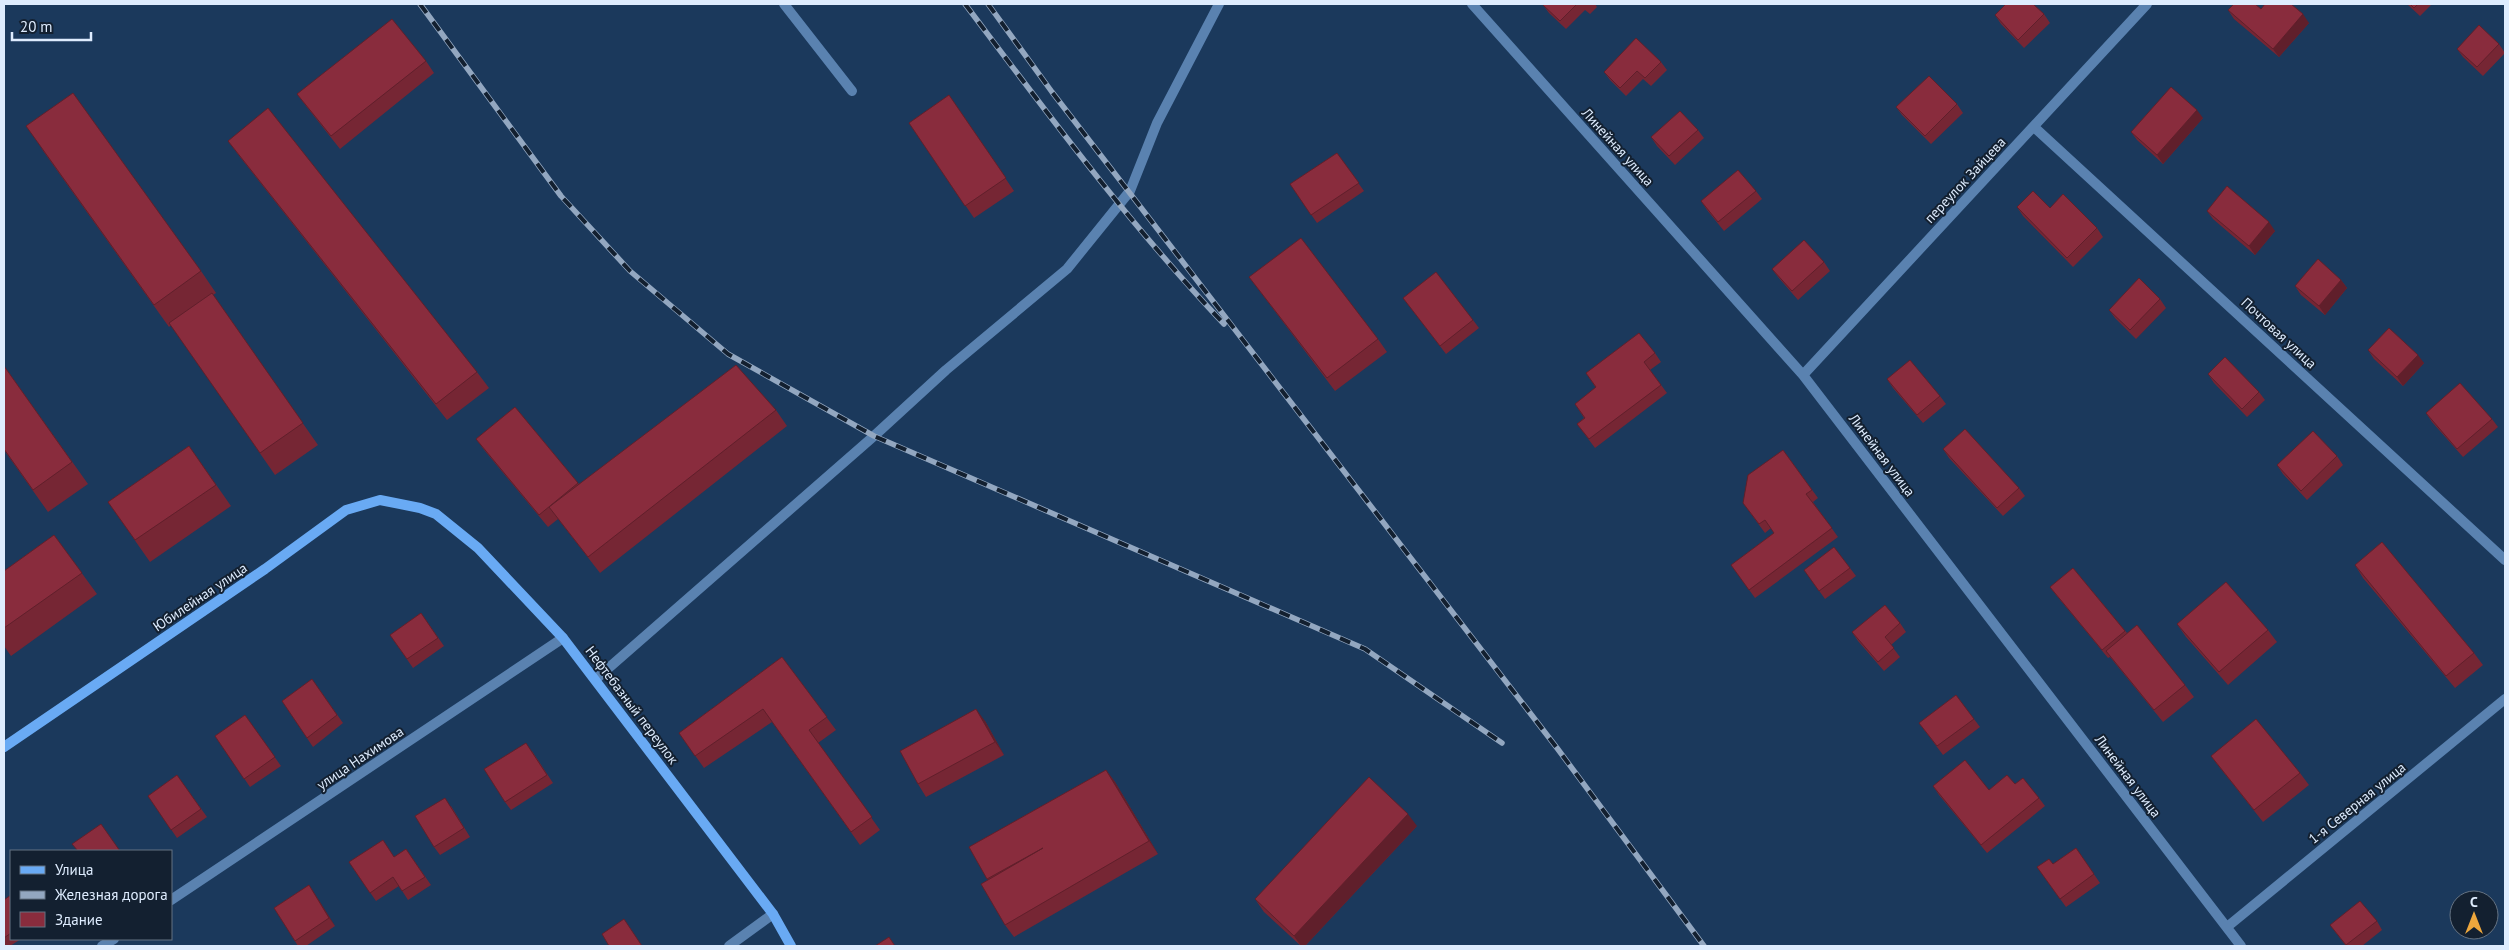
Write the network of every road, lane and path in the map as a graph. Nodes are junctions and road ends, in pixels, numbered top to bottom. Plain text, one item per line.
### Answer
1 (784, 4) edge
2 (1219, 4) edge
3 (1472, 4) edge
4 (2147, 4) edge
5 (852, 91) dead end
6 (2034, 126) junction
7 (1803, 375) junction
8 (420, 508) joint
9 (2505, 560) edge
10 (563, 638) junction
11 (596, 679) junction
12 (2505, 699) edge
13 (4, 747) edge
14 (172, 899) edge
15 (773, 914) junction
16 (2227, 927) junction
17 (729, 946) edge
18 (792, 946) edge
19 (2241, 946) edge

1 - 5 street
2 - 11 street
3 - 7 street, Линейная улица
4 - 6 street, переулок Зайцева
6 - 7 street, переулок Зайцева
6 - 9 street, Почтовая улица
7 - 16 street, Линейная улица
8 - 10 main road, Нефтебазный переулок
8 - 13 main road, Юбилейная улица
10 - 11 main road, Нефтебазный переулок
10 - 14 street, улица Нахимова
11 - 15 main road, Нефтебазный переулок
12 - 16 street, 1-я Северная улица
15 - 17 street
15 - 18 main road, Нефтебазный переулок
16 - 19 street, Линейная улица

